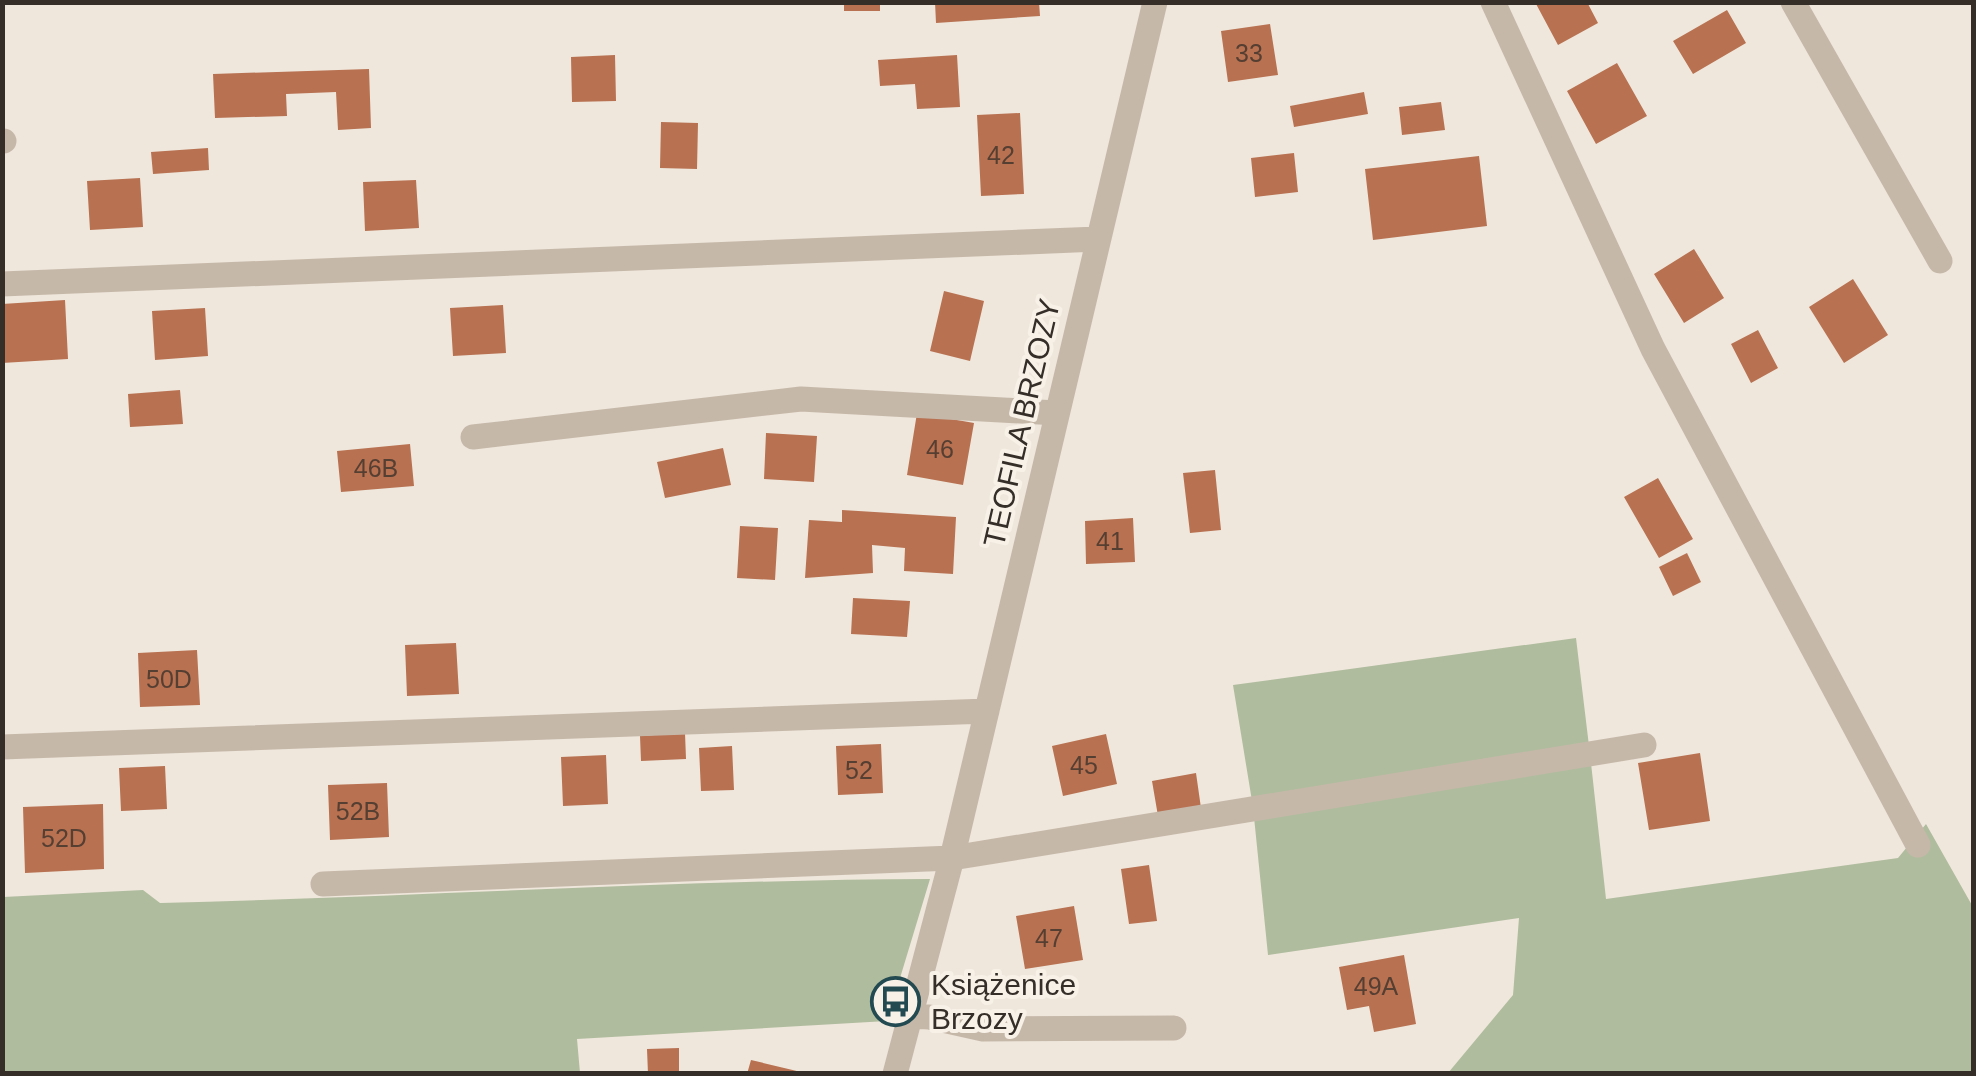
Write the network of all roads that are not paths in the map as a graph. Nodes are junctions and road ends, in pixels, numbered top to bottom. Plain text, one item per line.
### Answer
1 (1155, 2) edge
2 (1493, 2) edge
3 (1792, 2) edge
4 (1098, 238) junction
5 (1940, 262) dead end
6 (2, 284) edge
7 (1057, 414) junction
8 (474, 436) dead end
9 (987, 711) junction
10 (1644, 745) dead end
11 (2, 747) edge
12 (1918, 845) dead end
13 (952, 858) junction
14 (323, 884) dead end
15 (910, 1016) junction
16 (1174, 1028) dead end
17 (894, 1074) edge

1 - 4 street, TEOFILA BRZOZY
2 - 12 street
3 - 5 street
4 - 6 street
4 - 7 street, TEOFILA BRZOZY
7 - 8 street
7 - 9 street, TEOFILA BRZOZY
9 - 11 street
9 - 13 street, TEOFILA BRZOZY
10 - 13 street
13 - 14 street
13 - 15 street, TEOFILA BRZOZY
15 - 16 street
15 - 17 street, TEOFILA BRZOZY

